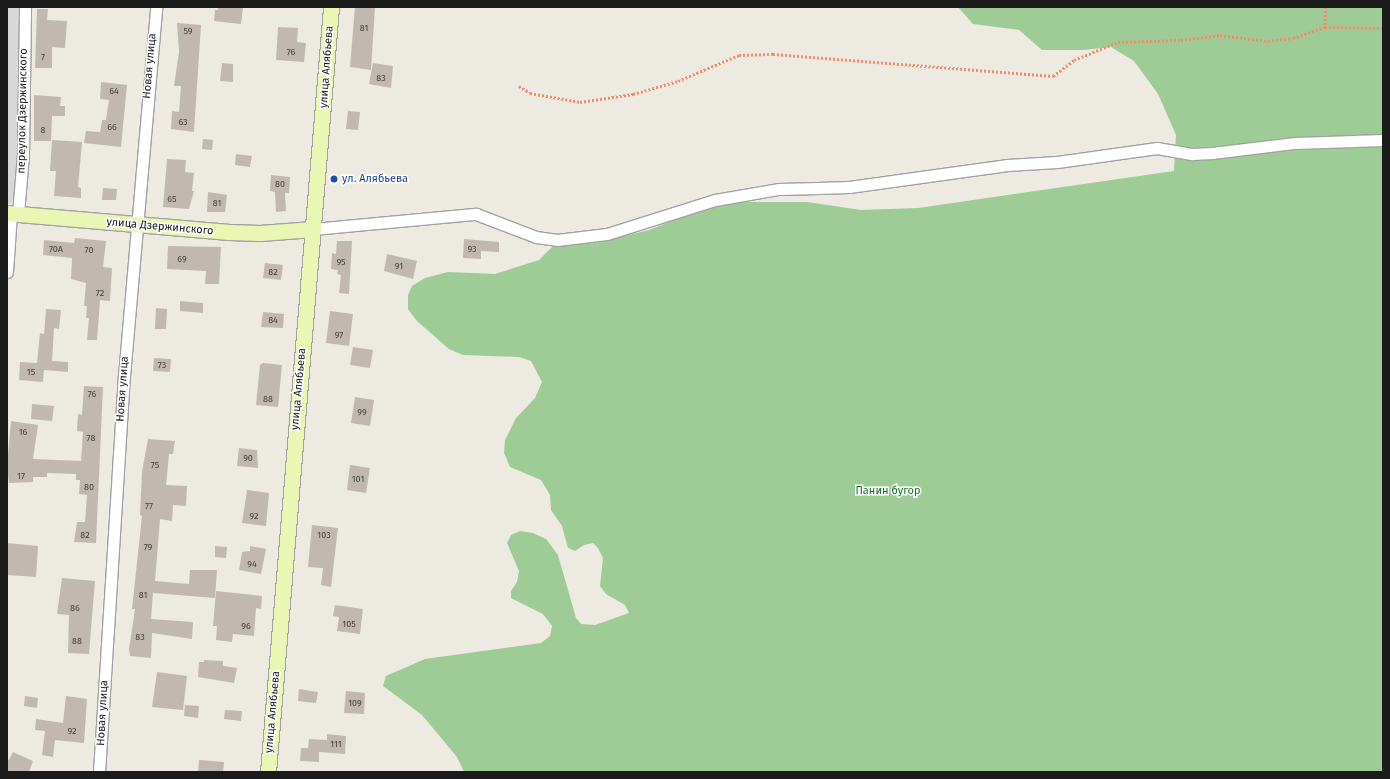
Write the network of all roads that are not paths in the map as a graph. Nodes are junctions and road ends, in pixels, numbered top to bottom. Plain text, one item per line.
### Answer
1 (25, 7) edge
2 (156, 7) edge
3 (331, 7) edge
4 (1383, 140) edge
5 (12, 214) edge
6 (135, 225) junction
7 (313, 229) junction
8 (7, 272) edge
9 (99, 772) edge
10 (268, 772) edge

1 - 5 street, переулок Дзержинского
2 - 6 street, Новая улица
3 - 7 main road, улица Алябьева
4 - 7 street
5 - 6 main road, улица Дзержинского
5 - 8 street, переулок Дзержинского
6 - 7 main road, улица Дзержинского
6 - 9 street, Новая улица
7 - 10 main road, улица Алябьева

